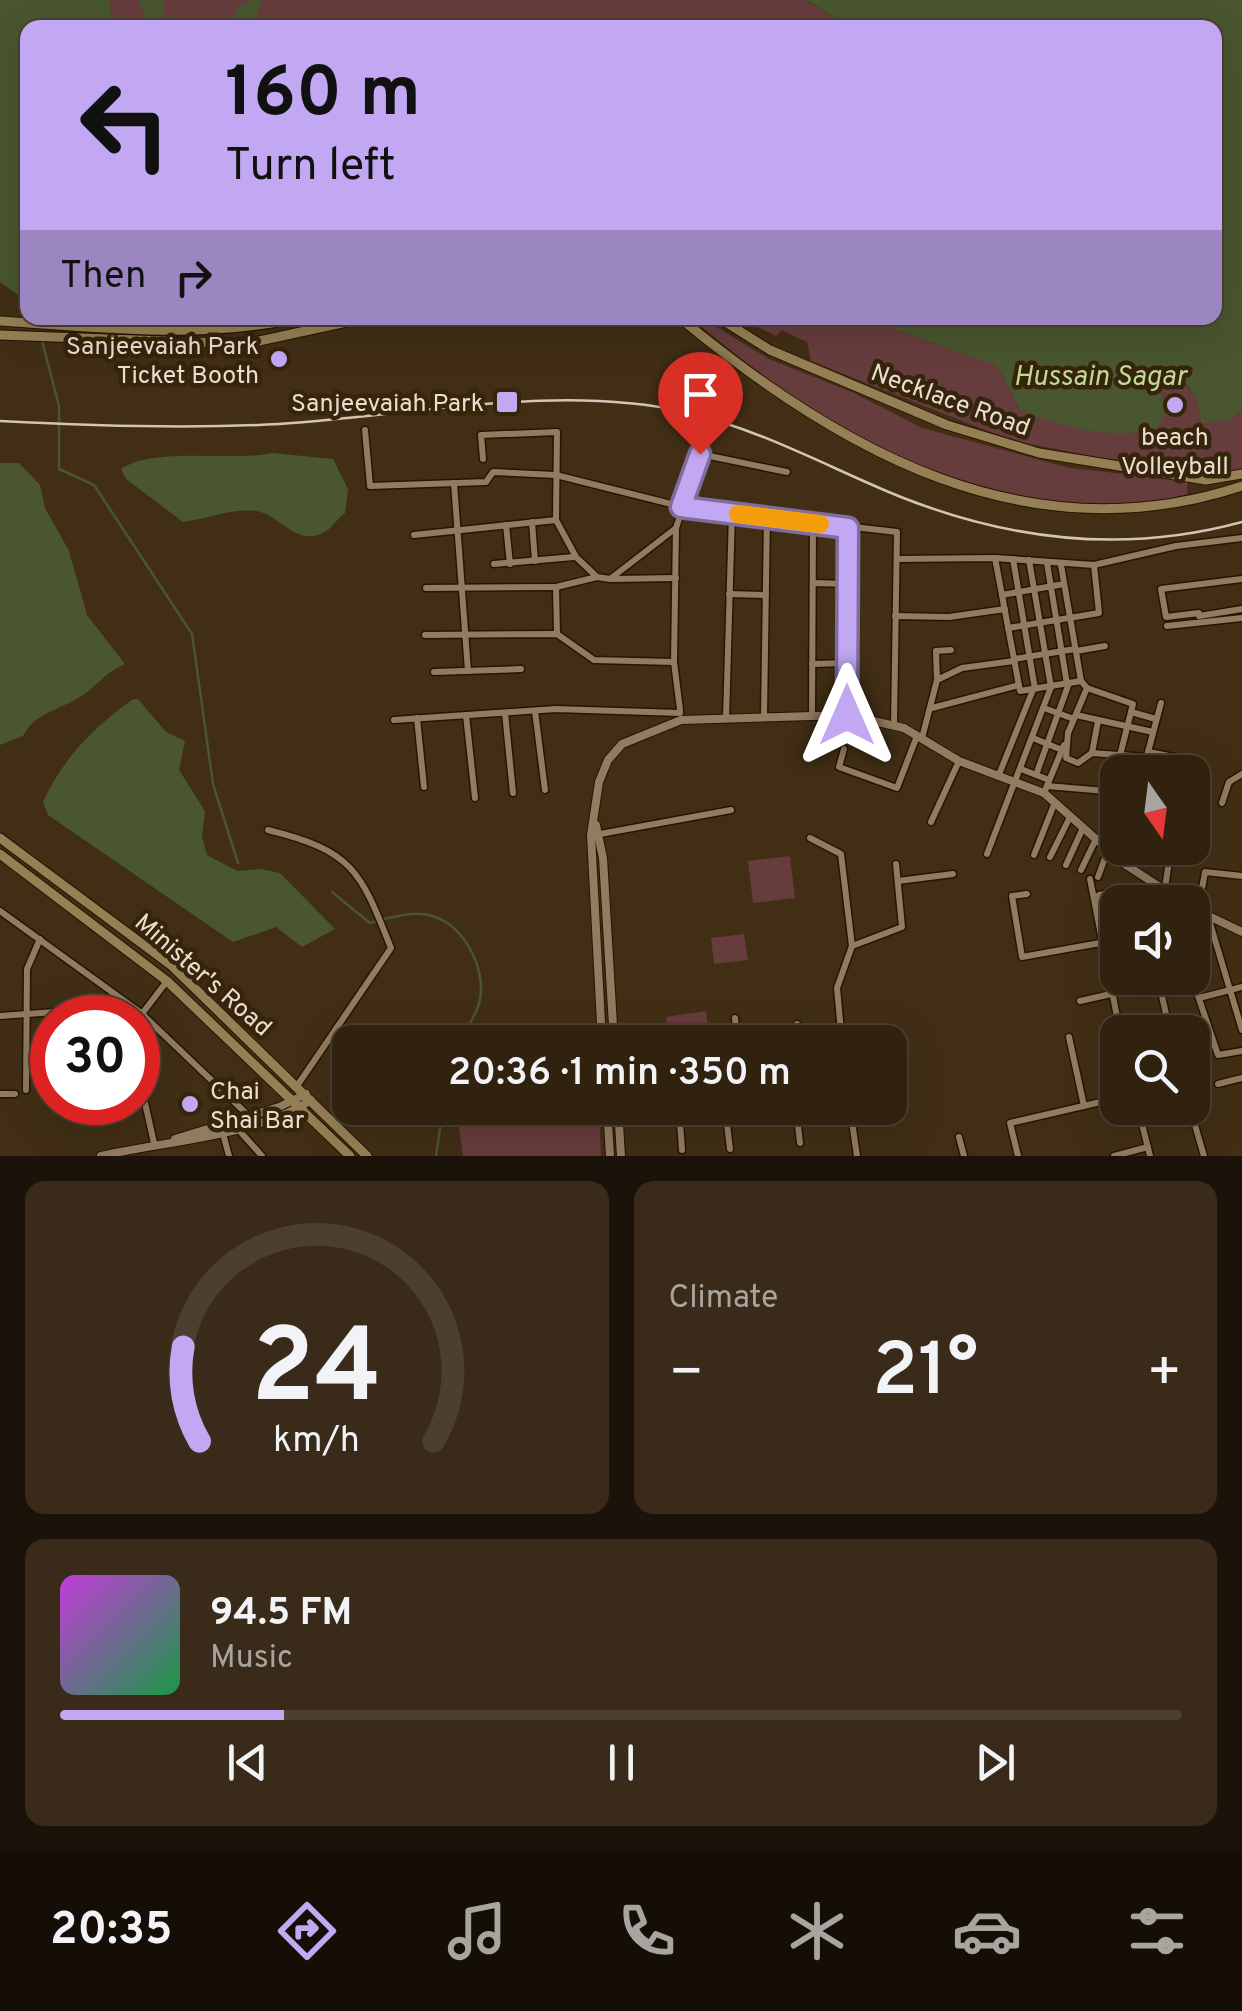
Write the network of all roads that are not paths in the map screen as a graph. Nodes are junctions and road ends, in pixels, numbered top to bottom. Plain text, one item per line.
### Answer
1 (81, 325) edge
2 (260, 325) edge
3 (335, 325) edge
4 (689, 325) edge
5 (731, 325) edge
6 (255, 326) junction
7 (0, 335) edge
8 (256, 343) junction
9 (365, 430) dead end
10 (483, 460) dead end
11 (787, 472) dead end
12 (556, 474) junction
13 (1242, 474) edge
14 (1206, 480) junction
15 (454, 483) junction
16 (1242, 486) edge
17 (1208, 496) junction
18 (681, 507) junction
19 (732, 513) junction
20 (767, 518) junction
21 (556, 520) junction
22 (532, 522) junction
23 (814, 523) junction
24 (506, 524) junction
25 (676, 528) junction
26 (848, 528) junction
27 (461, 529) junction
28 (414, 535) dead end
29 (1242, 538) edge
30 (576, 558) junction
31 (995, 558) junction
32 (897, 559) junction
33 (1012, 560) junction
34 (1029, 560) junction
35 (535, 561) junction
36 (1046, 563) junction
37 (494, 564) dead end
38 (510, 564) junction
39 (1061, 564) junction
40 (1094, 565) junction
41 (597, 577) junction
42 (676, 578) junction
43 (610, 579) junction
44 (1242, 580) edge
45 (813, 583) junction
46 (848, 584) junction
47 (1064, 584) junction
48 (1050, 586) junction
49 (464, 587) junction
50 (556, 587) junction
51 (426, 588) dead end
52 (1033, 589) junction
53 (1018, 592) junction
54 (729, 594) junction
55 (766, 594) junction
56 (1002, 595) junction
57 (1005, 609) junction
58 (1242, 609) edge
59 (896, 616) junction
60 (1199, 618) junction
61 (1242, 618) edge
62 (1070, 619) junction
63 (1056, 621) junction
64 (1039, 624) junction
65 (1024, 626) junction
66 (1167, 626) dead end
67 (1008, 628) junction
68 (557, 634) junction
69 (425, 635) dead end
70 (465, 635) junction
71 (1106, 646) dead end
72 (951, 650) dead end
73 (1076, 650) junction
74 (1061, 652) junction
75 (1045, 654) junction
76 (1030, 657) junction
77 (1014, 660) junction
78 (674, 662) junction
79 (848, 663) junction
80 (812, 664) junction
81 (521, 668) dead end
82 (468, 671) junction
83 (434, 672) dead end
84 (937, 680) junction
85 (1081, 681) junction
86 (1068, 684) junction
87 (1019, 685) junction
88 (1051, 686) junction
89 (1087, 688) junction
90 (1034, 689) junction
91 (1161, 702) dead end
92 (932, 708) junction
93 (1044, 708) junction
94 (535, 711) junction
95 (1131, 712) junction
96 (505, 713) junction
97 (1058, 713) junction
98 (466, 715) junction
99 (680, 715) junction
100 (764, 715) junction
101 (812, 715) junction
102 (847, 715) junction
103 (1075, 717) junction
104 (417, 718) junction
105 (726, 719) junction
106 (1156, 719) junction
107 (394, 720) dead end
108 (1098, 721) junction
109 (894, 725) junction
110 (1127, 727) junction
111 (1153, 732) junction
112 (1068, 733) junction
113 (920, 736) junction
114 (1033, 738) junction
115 (1047, 744) junction
116 (844, 749) dead end
117 (1062, 750) junction
118 (1148, 752) junction
119 (1092, 754) junction
120 (1106, 755) edge
121 (1119, 755) edge
122 (1147, 755) edge
123 (1164, 755) edge
124 (959, 761) junction
125 (1021, 769) junction
126 (1242, 774) edge
127 (1036, 775) junction
128 (998, 777) junction
129 (1015, 784) junction
130 (1047, 786) junction
131 (424, 787) dead end
132 (546, 790) dead end
133 (1100, 791) edge
134 (513, 793) dead end
135 (474, 798) dead end
136 (1055, 802) junction
137 (1222, 803) dead end
138 (731, 810) dead end
139 (1070, 817) junction
140 (931, 822) dead end
141 (598, 829) junction
142 (268, 830) dead end
143 (1082, 830) junction
144 (0, 838) edge
145 (810, 838) dead end
146 (1095, 840) junction
147 (1100, 844) edge
148 (0, 854) edge
149 (987, 854) dead end
150 (1034, 856) dead end
151 (1050, 857) dead end
152 (896, 864) dead end
153 (1066, 865) dead end
154 (1100, 865) edge
155 (1131, 865) edge
156 (1082, 870) dead end
157 (953, 874) dead end
158 (1242, 876) edge
159 (898, 882) junction
160 (1161, 885) edge
161 (1202, 885) edge
162 (1027, 894) dead end
163 (1100, 894) edge
164 (1095, 895) junction
165 (0, 911) edge
166 (1100, 916) edge
167 (1210, 916) edge
168 (1242, 932) edge
169 (608, 938) junction
170 (597, 939) junction
171 (40, 940) junction
172 (1210, 940) edge
173 (1100, 944) joint
174 (852, 946) junction
175 (167, 980) junction
176 (1242, 986) edge
177 (1229, 990) junction
178 (116, 995) edge
179 (155, 995) edge
180 (1107, 995) edge
181 (1198, 995) edge
182 (1199, 998) junction
183 (1080, 1001) dead end
184 (27, 1015) junction
185 (30, 1015) edge
186 (0, 1016) edge
187 (735, 1018) dead end
188 (601, 1025) edge
189 (613, 1025) edge
190 (736, 1025) edge
191 (840, 1025) edge
192 (1242, 1030) edge
193 (160, 1035) edge
194 (1069, 1038) dead end
195 (1242, 1052) edge
196 (1242, 1078) edge
197 (1218, 1084) dead end
198 (26, 1090) dead end
199 (305, 1093) junction
200 (0, 1094) edge
201 (15, 1094) dead end
202 (1100, 1102) edge
203 (298, 1104) junction
204 (1084, 1106) junction
205 (249, 1116) junction
206 (150, 1125) edge
207 (608, 1125) edge
208 (619, 1125) edge
209 (680, 1125) edge
210 (727, 1125) edge
211 (798, 1125) edge
212 (852, 1125) edge
213 (1143, 1125) edge
214 (1196, 1125) edge
215 (236, 1127) junction
216 (222, 1130) junction
217 (959, 1137) dead end
218 (170, 1142) junction
219 (154, 1143) junction
220 (800, 1143) dead end
221 (730, 1148) dead end
222 (682, 1150) dead end
223 (1149, 1152) edge
224 (113, 1155) edge
225 (101, 1156) edge
226 (229, 1156) edge
227 (262, 1156) edge
228 (350, 1156) edge
229 (367, 1156) edge
230 (610, 1156) edge
231 (621, 1156) edge
232 (857, 1156) edge
233 (964, 1156) edge
234 (1018, 1156) edge
235 (1114, 1156) edge
236 (1204, 1156) edge

1 - 6 main road
2 - 6 main road
3 - 8 main road
4 - 17 main road
5 - 14 main road, Necklace Road
6 - 8 main road
7 - 8 main road
9 - 15 street
10 - 12 street
11 - 18 street
12 - 15 street
12 - 18 street
12 - 21 street
13 - 14 main road, Necklace Road
14 - 17 main road
15 - 27 street
16 - 17 main road
18 - 19 street
18 - 25 street
19 - 20 street
19 - 54 street
20 - 23 street
20 - 55 street
21 - 22 street
21 - 30 street
22 - 24 street
22 - 35 street
23 - 26 street
23 - 45 street
24 - 27 street
24 - 38 street
25 - 42 street
25 - 43 street
26 - 32 street
26 - 46 street
27 - 28 street
27 - 49 street
29 - 40 street
30 - 35 street
30 - 41 street
31 - 32 street
31 - 33 street
31 - 56 street
32 - 59 street
33 - 34 street
33 - 53 street
34 - 36 street
34 - 52 street
35 - 38 street
36 - 39 street
36 - 48 street
37 - 38 street
39 - 40 street
39 - 47 street
40 - 62 street
41 - 43 street
41 - 50 street
42 - 43 street
42 - 78 street
44 - 60 street
45 - 46 street
45 - 80 street
46 - 79 street
47 - 48 street
47 - 62 street
48 - 52 street
48 - 63 street
49 - 50 street
49 - 51 street
49 - 70 street
50 - 68 street
52 - 53 street
52 - 64 street
53 - 56 street
53 - 65 street
54 - 55 street
54 - 105 street
55 - 100 street
56 - 57 street
57 - 59 street
57 - 67 street
58 - 60 street
59 - 109 street
60 - 61 street
60 - 66 street
62 - 63 street
62 - 73 street
63 - 64 street
63 - 74 street
64 - 65 street
64 - 75 street
65 - 67 street
65 - 76 street
67 - 77 street
68 - 70 street
68 - 78 street
69 - 70 street
70 - 82 street
71 - 73 street
72 - 84 street
73 - 74 street
73 - 85 street
74 - 75 street
74 - 86 street
75 - 76 street
75 - 88 street
76 - 77 street
76 - 90 street
77 - 84 street
77 - 87 street
78 - 99 street
79 - 80 street
79 - 102 street
80 - 101 street
81 - 82 street
82 - 83 street
84 - 92 street
85 - 86 street
85 - 89 street
86 - 88 street
86 - 97 street
87 - 90 street
87 - 92 street
88 - 90 street
88 - 93 street
89 - 95 street
89 - 103 street
90 - 128 street
91 - 106 street
92 - 113 street
93 - 97 street
93 - 114 street
94 - 96 street
94 - 99 street
94 - 132 street
95 - 106 street
95 - 110 street
96 - 98 street
96 - 134 street
97 - 103 street
97 - 115 street
98 - 104 street
98 - 135 street
99 - 105 street
99 - 141 street
100 - 101 street
100 - 105 street
101 - 102 street
102 - 109 street
103 - 108 street
103 - 112 street
104 - 107 street
104 - 131 street
106 - 111 street
108 - 110 street
108 - 119 street
109 - 113 street
110 - 111 street
110 - 121 street
111 - 118 street
112 - 117 street
112 - 119 street
113 - 116 street
113 - 124 street
114 - 115 street
114 - 125 street
115 - 117 street
115 - 127 street
117 - 130 street
118 - 122 street
118 - 123 street
119 - 120 street
124 - 128 street
124 - 140 street
125 - 127 street
125 - 129 street
126 - 137 street
127 - 130 street
128 - 129 street
129 - 130 street
129 - 149 street
130 - 133 street
130 - 136 street
136 - 139 street
136 - 150 street
138 - 141 street
139 - 143 street
139 - 151 street
141 - 169 street
141 - 170 street
142 - 199 street
143 - 146 street
143 - 153 street
144 - 199 main road, Minister's Road
145 - 174 street
146 - 147 street
146 - 156 street
148 - 175 main road, Minister's Road
152 - 159 street
154 - 164 street
155 - 160 street
157 - 159 street
158 - 161 street
159 - 174 street
162 - 173 street
163 - 164 street
164 - 166 street
164 - 173 street
165 - 171 street
167 - 168 street
169 - 170 street
169 - 189 street
170 - 188 street
171 - 178 street
171 - 184 street
172 - 177 street
174 - 191 street
175 - 179 street
175 - 203 main road, Minister's Road
176 - 177 street
177 - 182 street
177 - 192 street
180 - 183 street
181 - 182 street
182 - 195 street
184 - 185 street
184 - 186 street
184 - 198 street
187 - 190 street
193 - 205 street
194 - 204 street
196 - 197 street
199 - 203 street
199 - 229 main road, Minister's Road
200 - 201 street
202 - 204 street
203 - 205 street
203 - 215 street
203 - 228 main road, Minister's Road
204 - 234 street
205 - 218 street
206 - 219 street
207 - 230 street
208 - 231 street
209 - 222 street
210 - 221 street
211 - 220 street
212 - 232 street
213 - 223 street
214 - 236 street
215 - 216 street
215 - 227 street
216 - 218 street
216 - 226 street
217 - 233 street
218 - 219 street
219 - 224 street
223 - 235 street
224 - 225 street

